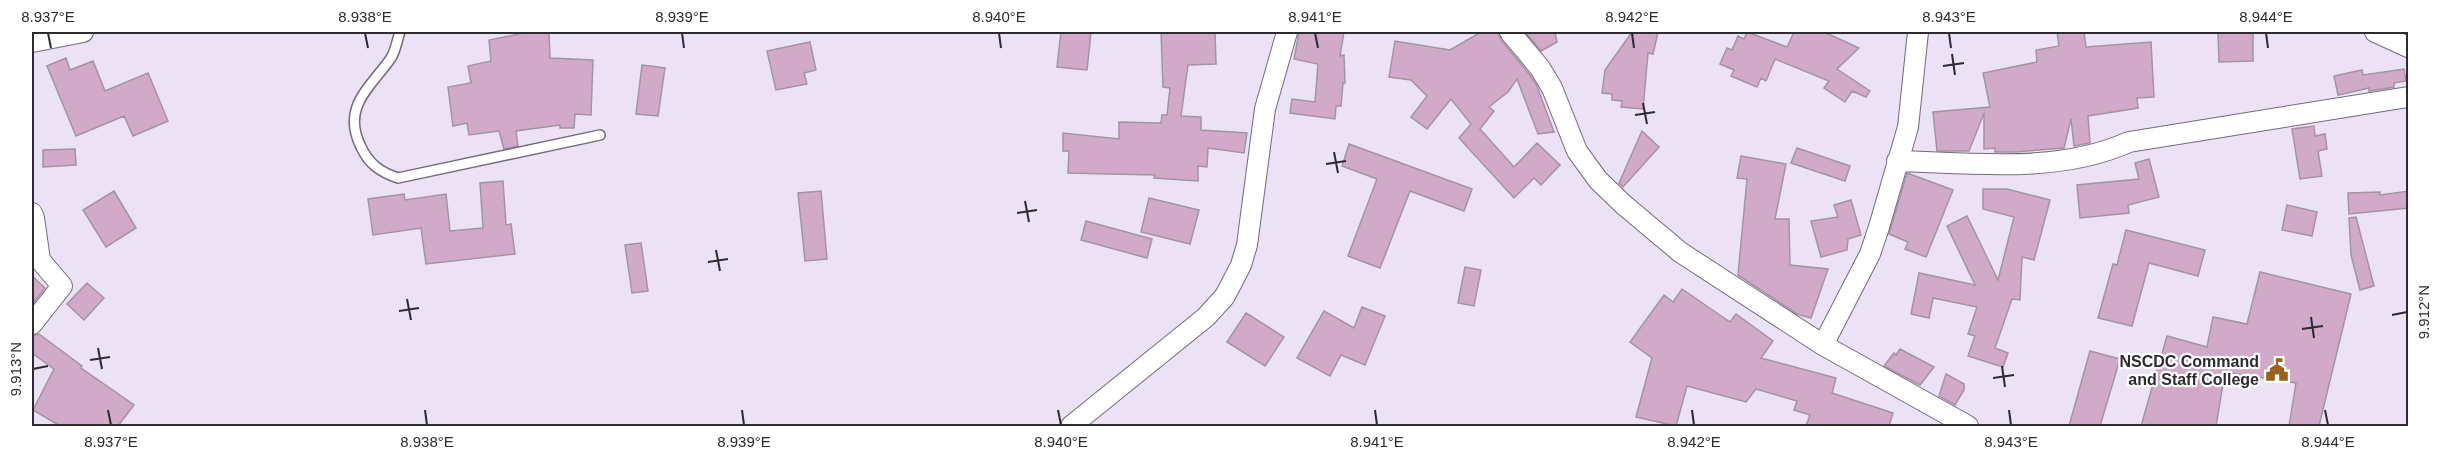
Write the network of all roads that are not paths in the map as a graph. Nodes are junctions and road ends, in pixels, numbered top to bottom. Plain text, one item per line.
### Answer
1 (83, 32) edge
2 (400, 32) edge
3 (1287, 32) edge
4 (1510, 32) edge
5 (1918, 32) edge
6 (2375, 32) edge
7 (32, 42) edge
8 (2409, 47) edge
9 (2409, 97) edge
10 (600, 135) dead end
11 (1897, 161) junction
12 (32, 213) edge
13 (32, 324) edge
14 (1823, 345) junction
15 (1071, 426) edge
16 (1968, 426) edge

1 - 7 street
2 - 10 lane
3 - 15 street
4 - 14 street
5 - 11 street
6 - 8 street
9 - 11 street
11 - 14 street
12 - 13 street
14 - 16 street

